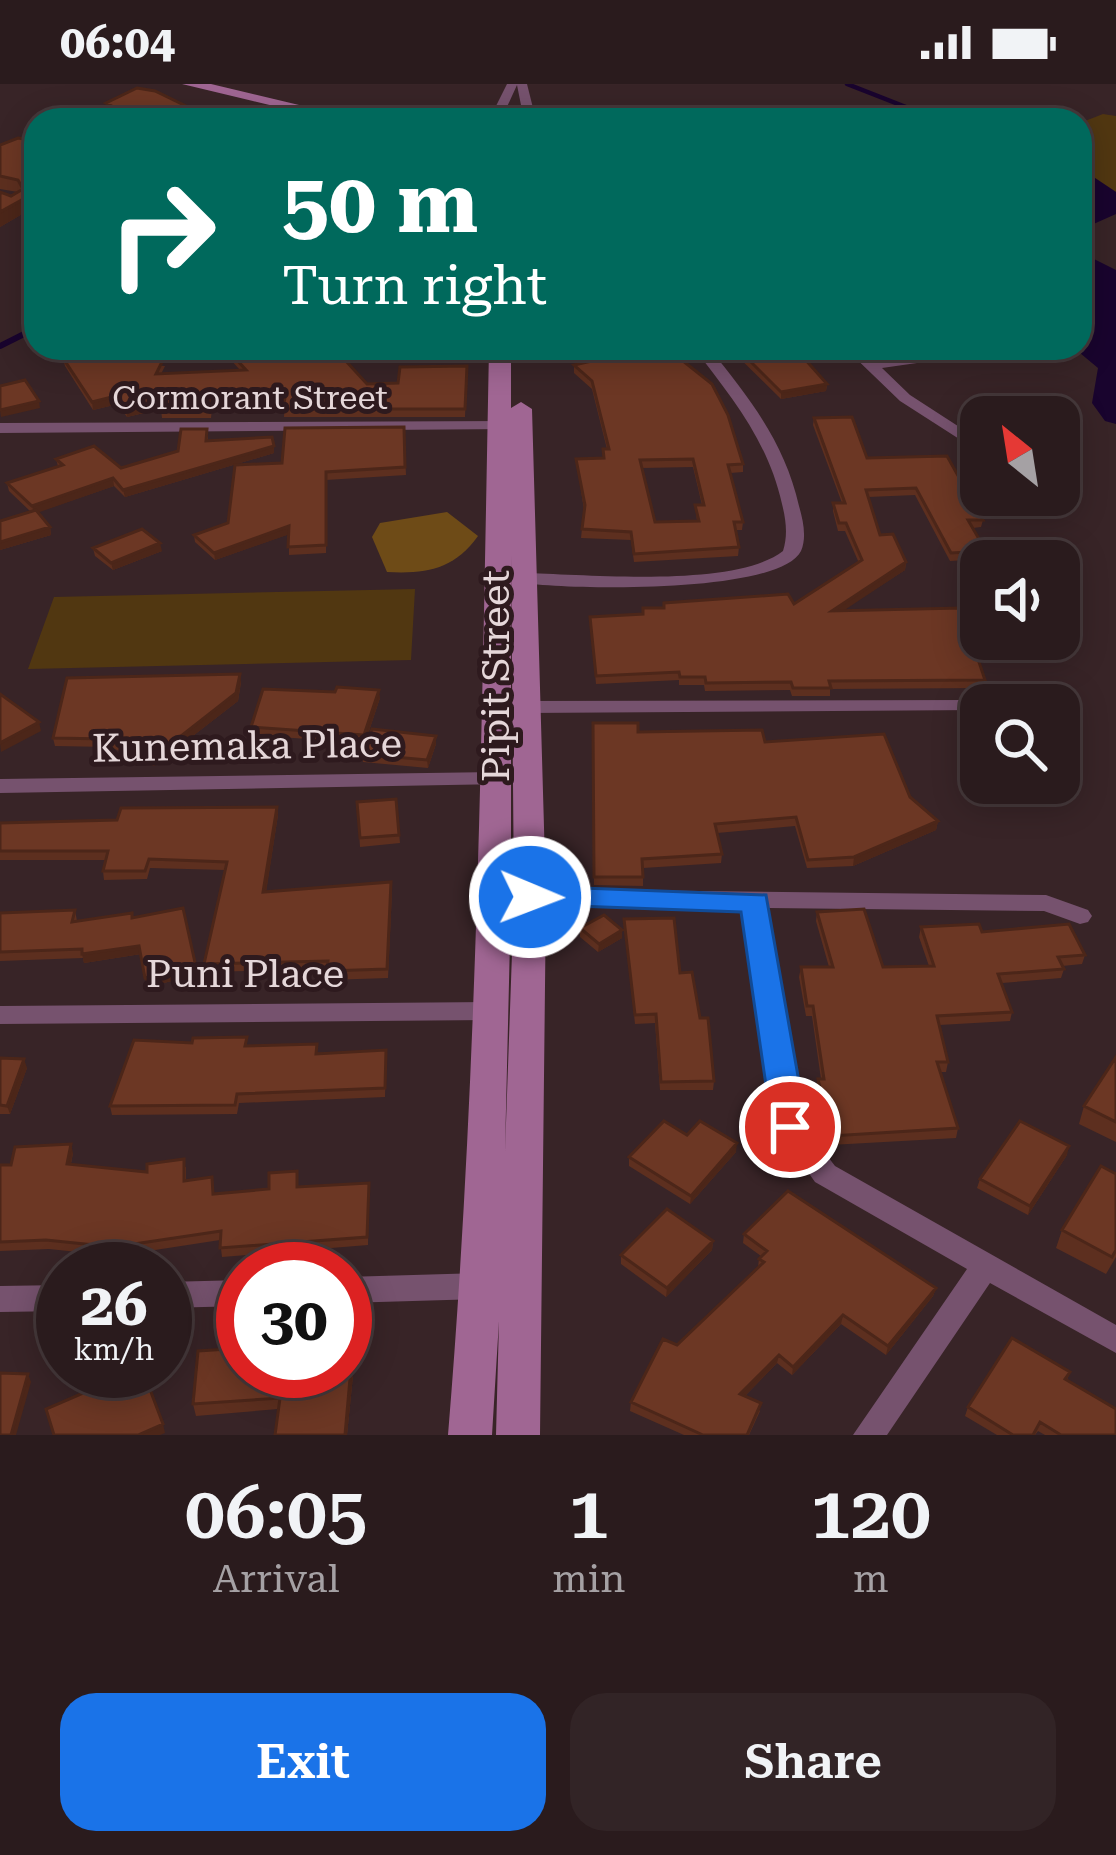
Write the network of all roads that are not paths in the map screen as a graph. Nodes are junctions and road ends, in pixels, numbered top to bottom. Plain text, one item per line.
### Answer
1 (190, 84) edge
2 (221, 84) edge
3 (299, 108) edge
4 (328, 108) edge
5 (502, 360) edge
6 (518, 360) edge
7 (711, 360) edge
8 (865, 360) edge
9 (904, 360) edge
10 (870, 365) junction
11 (510, 426) junction
12 (0, 428) edge
13 (960, 434) edge
14 (523, 578) junction
15 (960, 706) edge
16 (525, 707) junction
17 (496, 778) junction
18 (0, 786) edge
19 (530, 897) junction
20 (755, 902) junction
21 (1080, 916) dead end
22 (490, 1011) junction
23 (0, 1015) edge
24 (986, 1266) junction
25 (482, 1286) junction
26 (372, 1289) edge
27 (36, 1298) edge
28 (0, 1299) edge
29 (1116, 1340) edge
30 (470, 1435) edge
31 (518, 1435) edge
32 (869, 1435) edge

1 - 3 main road
2 - 4 main road
5 - 11 main road, Pipit Street
6 - 11 main road, Pipit Street
7 - 14 street
8 - 10 street
9 - 10 street
10 - 13 street
11 - 12 street, Cormorant Street
11 - 14 main road, Pipit Street
11 - 17 main road, Pipit Street
14 - 16 main road, Pipit Street
15 - 16 street
16 - 19 main road, Pipit Street
17 - 18 street, Kunemaka Place
17 - 22 main road, Pipit Street
19 - 20 street
19 - 31 main road, Pipit Street
20 - 21 street
20 - 24 street
22 - 23 street, Puni Place
22 - 25 main road, Pipit Street
24 - 29 street
24 - 32 street
25 - 26 street
25 - 30 main road, Pipit Street
27 - 28 street

